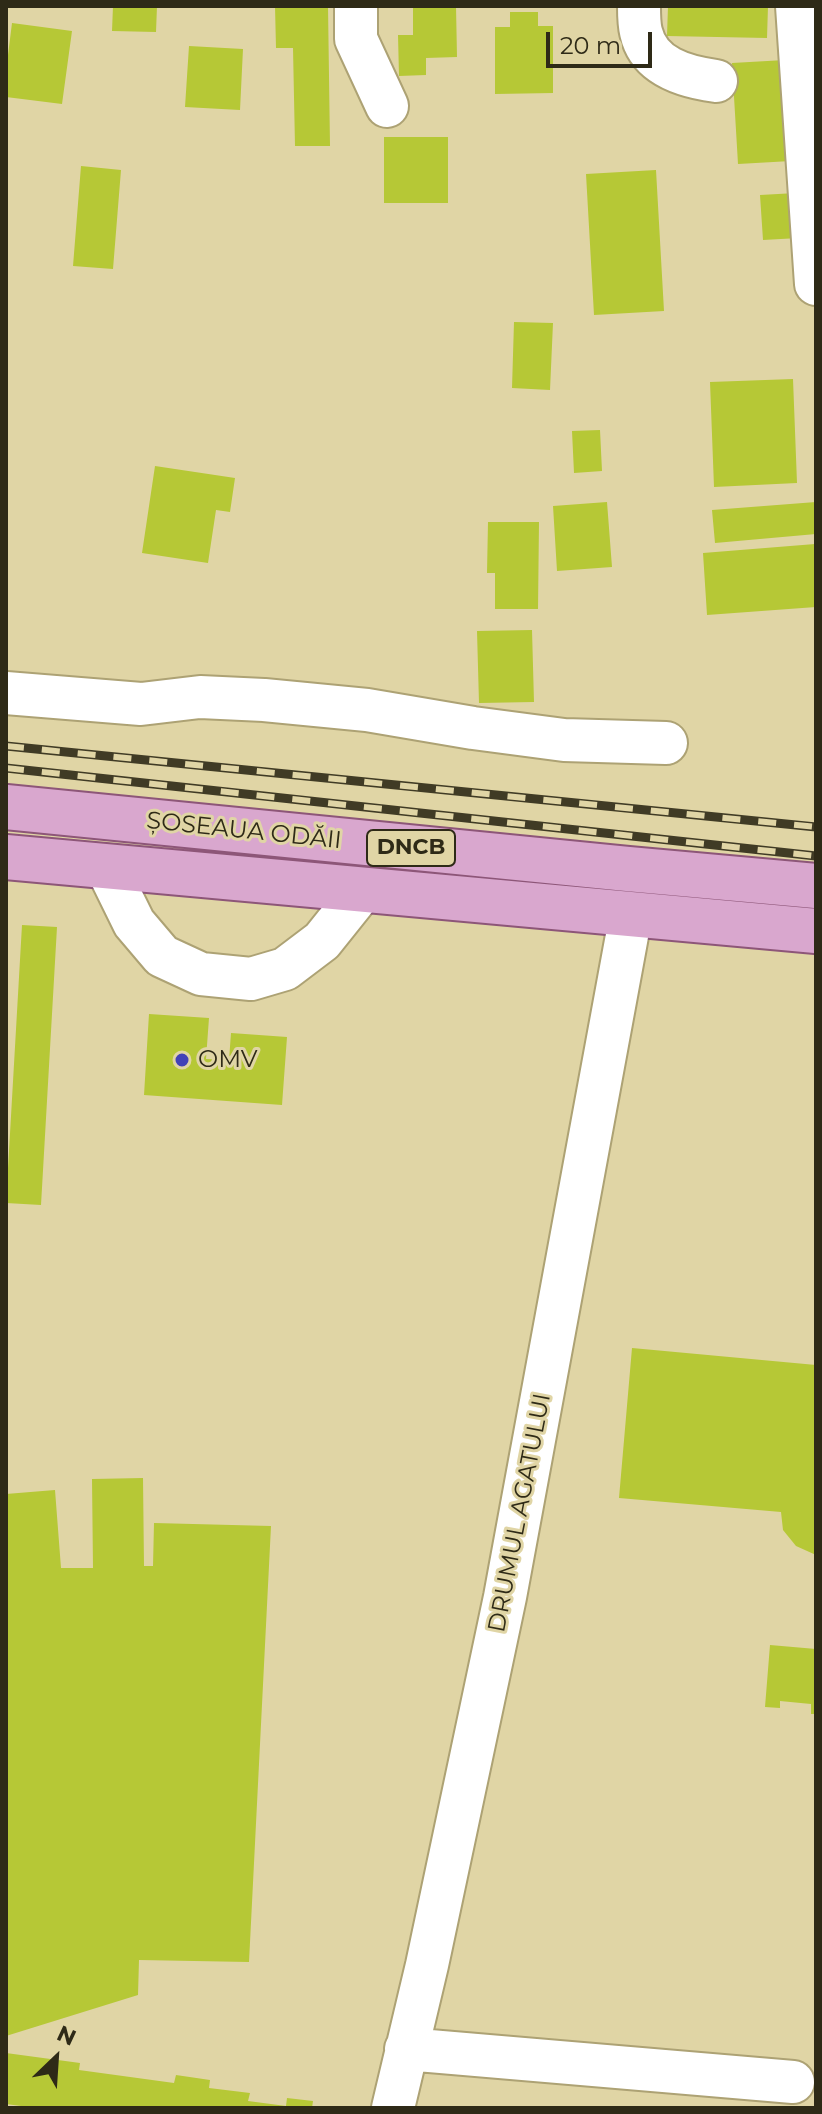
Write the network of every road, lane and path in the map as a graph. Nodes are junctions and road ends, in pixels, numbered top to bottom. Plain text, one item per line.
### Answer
1 (356, 6) edge
2 (639, 6) edge
3 (797, 6) edge
4 (716, 81) dead end
5 (387, 106) dead end
6 (816, 284) edge
7 (6, 693) edge
8 (666, 743) dead end
9 (6, 807) edge
10 (6, 857) edge
11 (106, 866) junction
12 (816, 886) edge
13 (362, 891) junction
14 (631, 914) junction
15 (816, 931) edge
16 (406, 2049) junction
17 (793, 2082) dead end
18 (393, 2108) edge

1 - 5 street
2 - 4 street
3 - 6 street
7 - 8 street
9 - 12 main road, ȘOSEAUA ODĂII / DNCB
10 - 11 main road, ȘOSEAUA ODĂII / DNCB
11 - 13 main road, ȘOSEAUA ODĂII / DNCB
11 - 13 street
13 - 14 main road, ȘOSEAUA ODĂII / DNCB
14 - 15 main road, ȘOSEAUA ODĂII / DNCB
14 - 16 street, DRUMUL AGATULUI
16 - 17 street
16 - 18 street, DRUMUL AGATULUI

